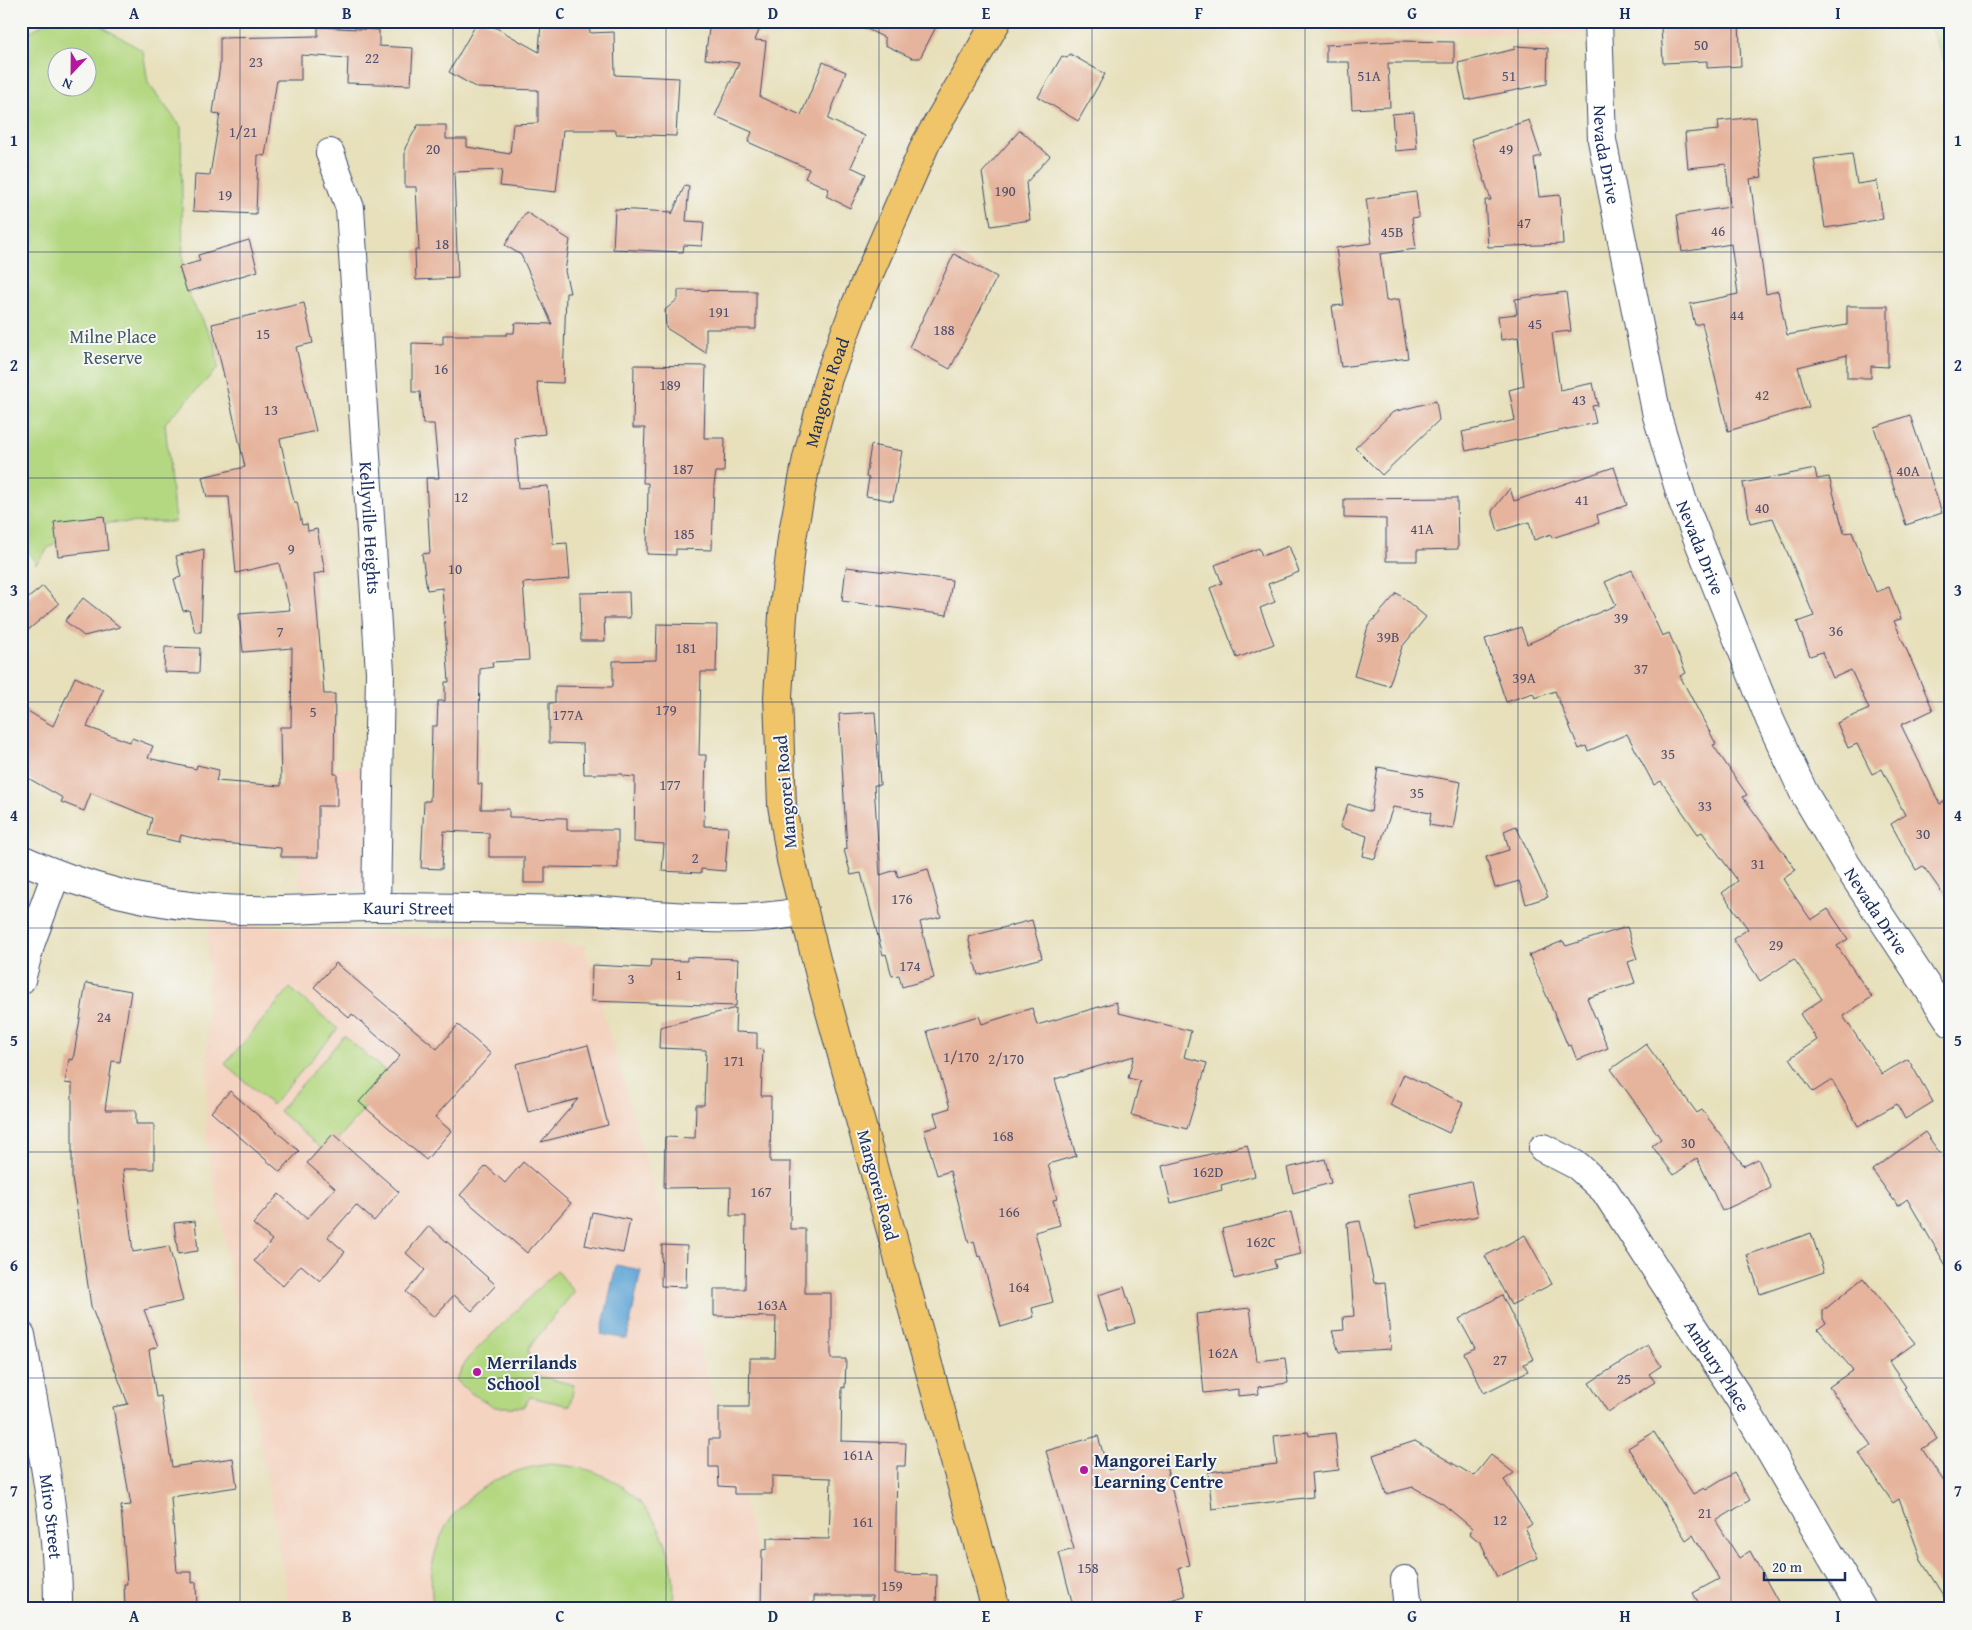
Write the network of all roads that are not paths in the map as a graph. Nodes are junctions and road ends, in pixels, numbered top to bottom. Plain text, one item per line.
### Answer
1 (997, 21) edge
2 (1598, 21) edge
3 (330, 153) dead end
4 (21, 859) edge
5 (56, 874) junction
6 (376, 907) junction
7 (804, 911) junction
8 (21, 980) edge
9 (1951, 1022) edge
10 (1543, 1148) dead end
11 (21, 1335) edge
12 (1405, 1580) dead end
13 (58, 1609) edge
14 (996, 1609) edge
15 (1408, 1609) edge
16 (1862, 1609) edge

1 - 7 main road, Mangorei Road
2 - 9 street, Nevada Drive
3 - 6 street, Kellyville Heights
4 - 5 street, Kauri Street
5 - 6 street, Kauri Street
5 - 8 street
6 - 7 street, Kauri Street
7 - 14 main road, Mangorei Road
10 - 16 street, Ambury Place
11 - 13 street, Miro Street
12 - 15 street

